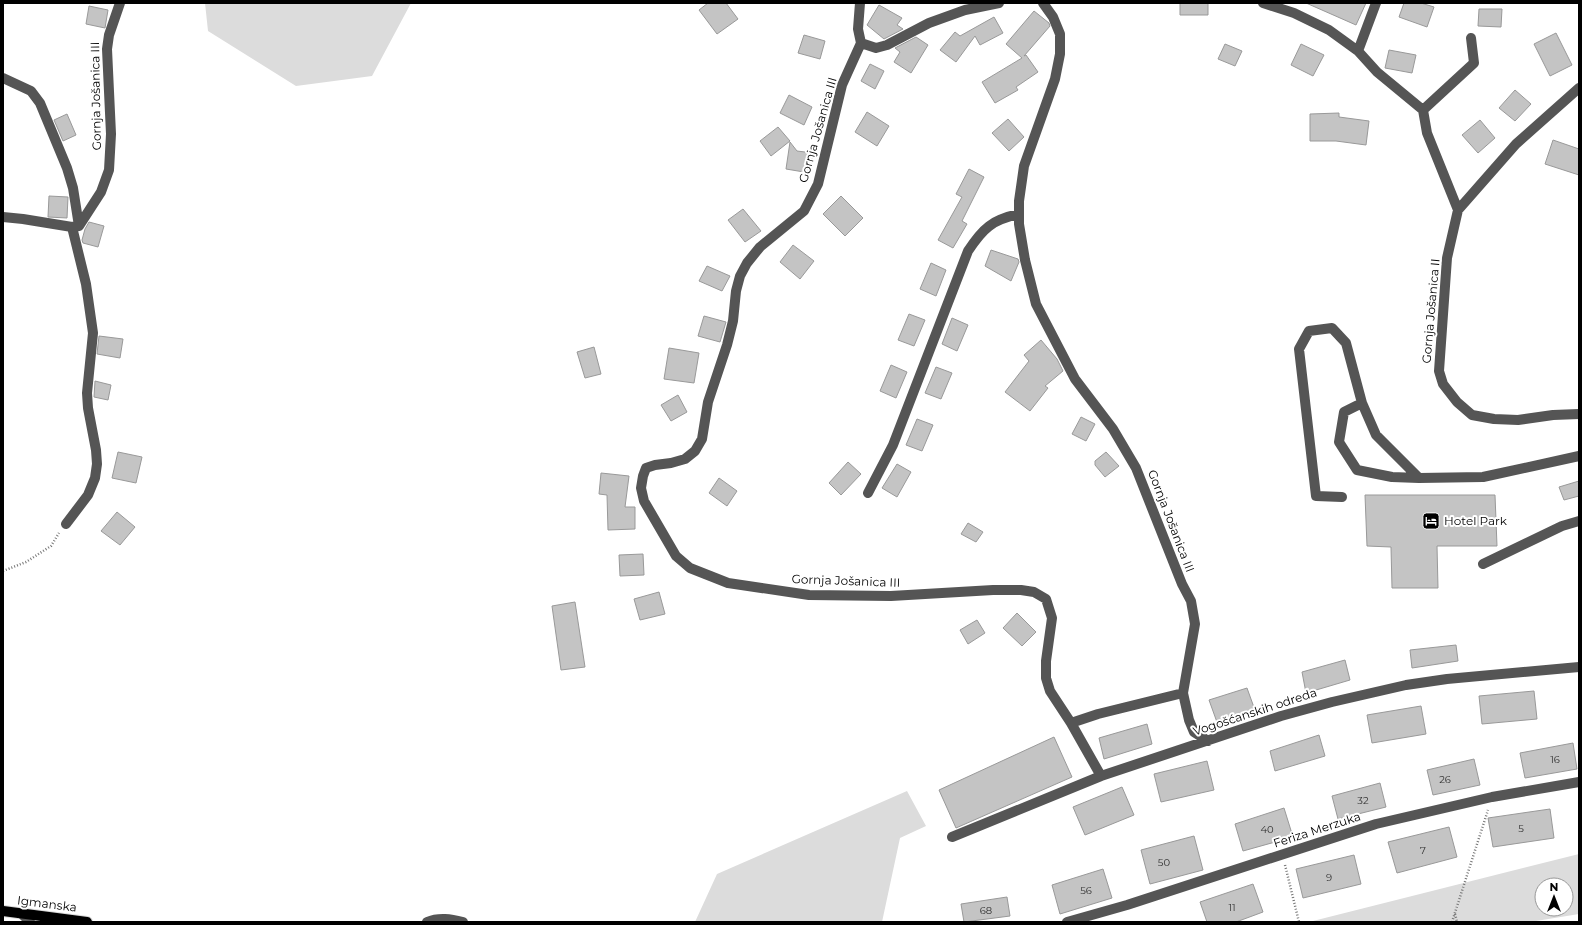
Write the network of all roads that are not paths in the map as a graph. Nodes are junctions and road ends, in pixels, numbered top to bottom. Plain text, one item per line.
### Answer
1 (120, 3) edge
2 (860, 3) edge
3 (999, 3) edge
4 (1043, 3) edge
5 (1264, 3) edge
6 (1376, 3) edge
7 (1471, 38) dead end
8 (861, 43) junction
9 (1358, 51) junction
10 (3, 78) edge
11 (1579, 88) edge
12 (1423, 110) junction
13 (1458, 210) junction
14 (1019, 214) junction
15 (3, 217) edge
16 (76, 227) junction
17 (1362, 403) junction
18 (1579, 414) edge
19 (1579, 456) edge
20 (1420, 478) junction
21 (868, 493) dead end
22 (1342, 497) dead end
23 (1579, 521) edge
24 (66, 524) road end
25 (1482, 564) dead end
26 (1579, 667) edge
27 (1183, 693) junction
28 (1071, 723) junction
29 (1208, 741) junction
30 (1101, 776) junction
31 (1579, 782) edge
32 (952, 836) dead end
33 (3, 911) edge
34 (22, 914) junction
35 (30, 922) edge
36 (87, 922) edge
37 (427, 922) edge
38 (463, 922) edge
39 (1067, 922) edge

1 - 16 street, Gornja Jošanica III
2 - 8 street
3 - 8 street
4 - 14 street, Gornja Jošanica III
5 - 9 street
6 - 9 street
7 - 12 street
8 - 28 street, Gornja Jošanica III
9 - 12 street
10 - 16 street
11 - 13 street, Gornja Jošanica II
12 - 13 street
13 - 18 street, Gornja Jošanica II
14 - 21 street
14 - 27 street, Gornja Jošanica III
15 - 16 street
16 - 24 street
17 - 20 street
17 - 20 street
17 - 22 street
19 - 20 street
23 - 25 street
26 - 29 street, Vogošćanskih odreda
27 - 28 street
27 - 29 street, Gornja Jošanica III
28 - 30 street, Gornja Jošanica III
29 - 30 street, Vogošćanskih odreda
30 - 32 street, Vogošćanskih odreda
31 - 39 street, Feriza Merzuka
33 - 34 main road, Igmanska
34 - 35 street
34 - 36 main road, Igmanska
37 - 38 street

